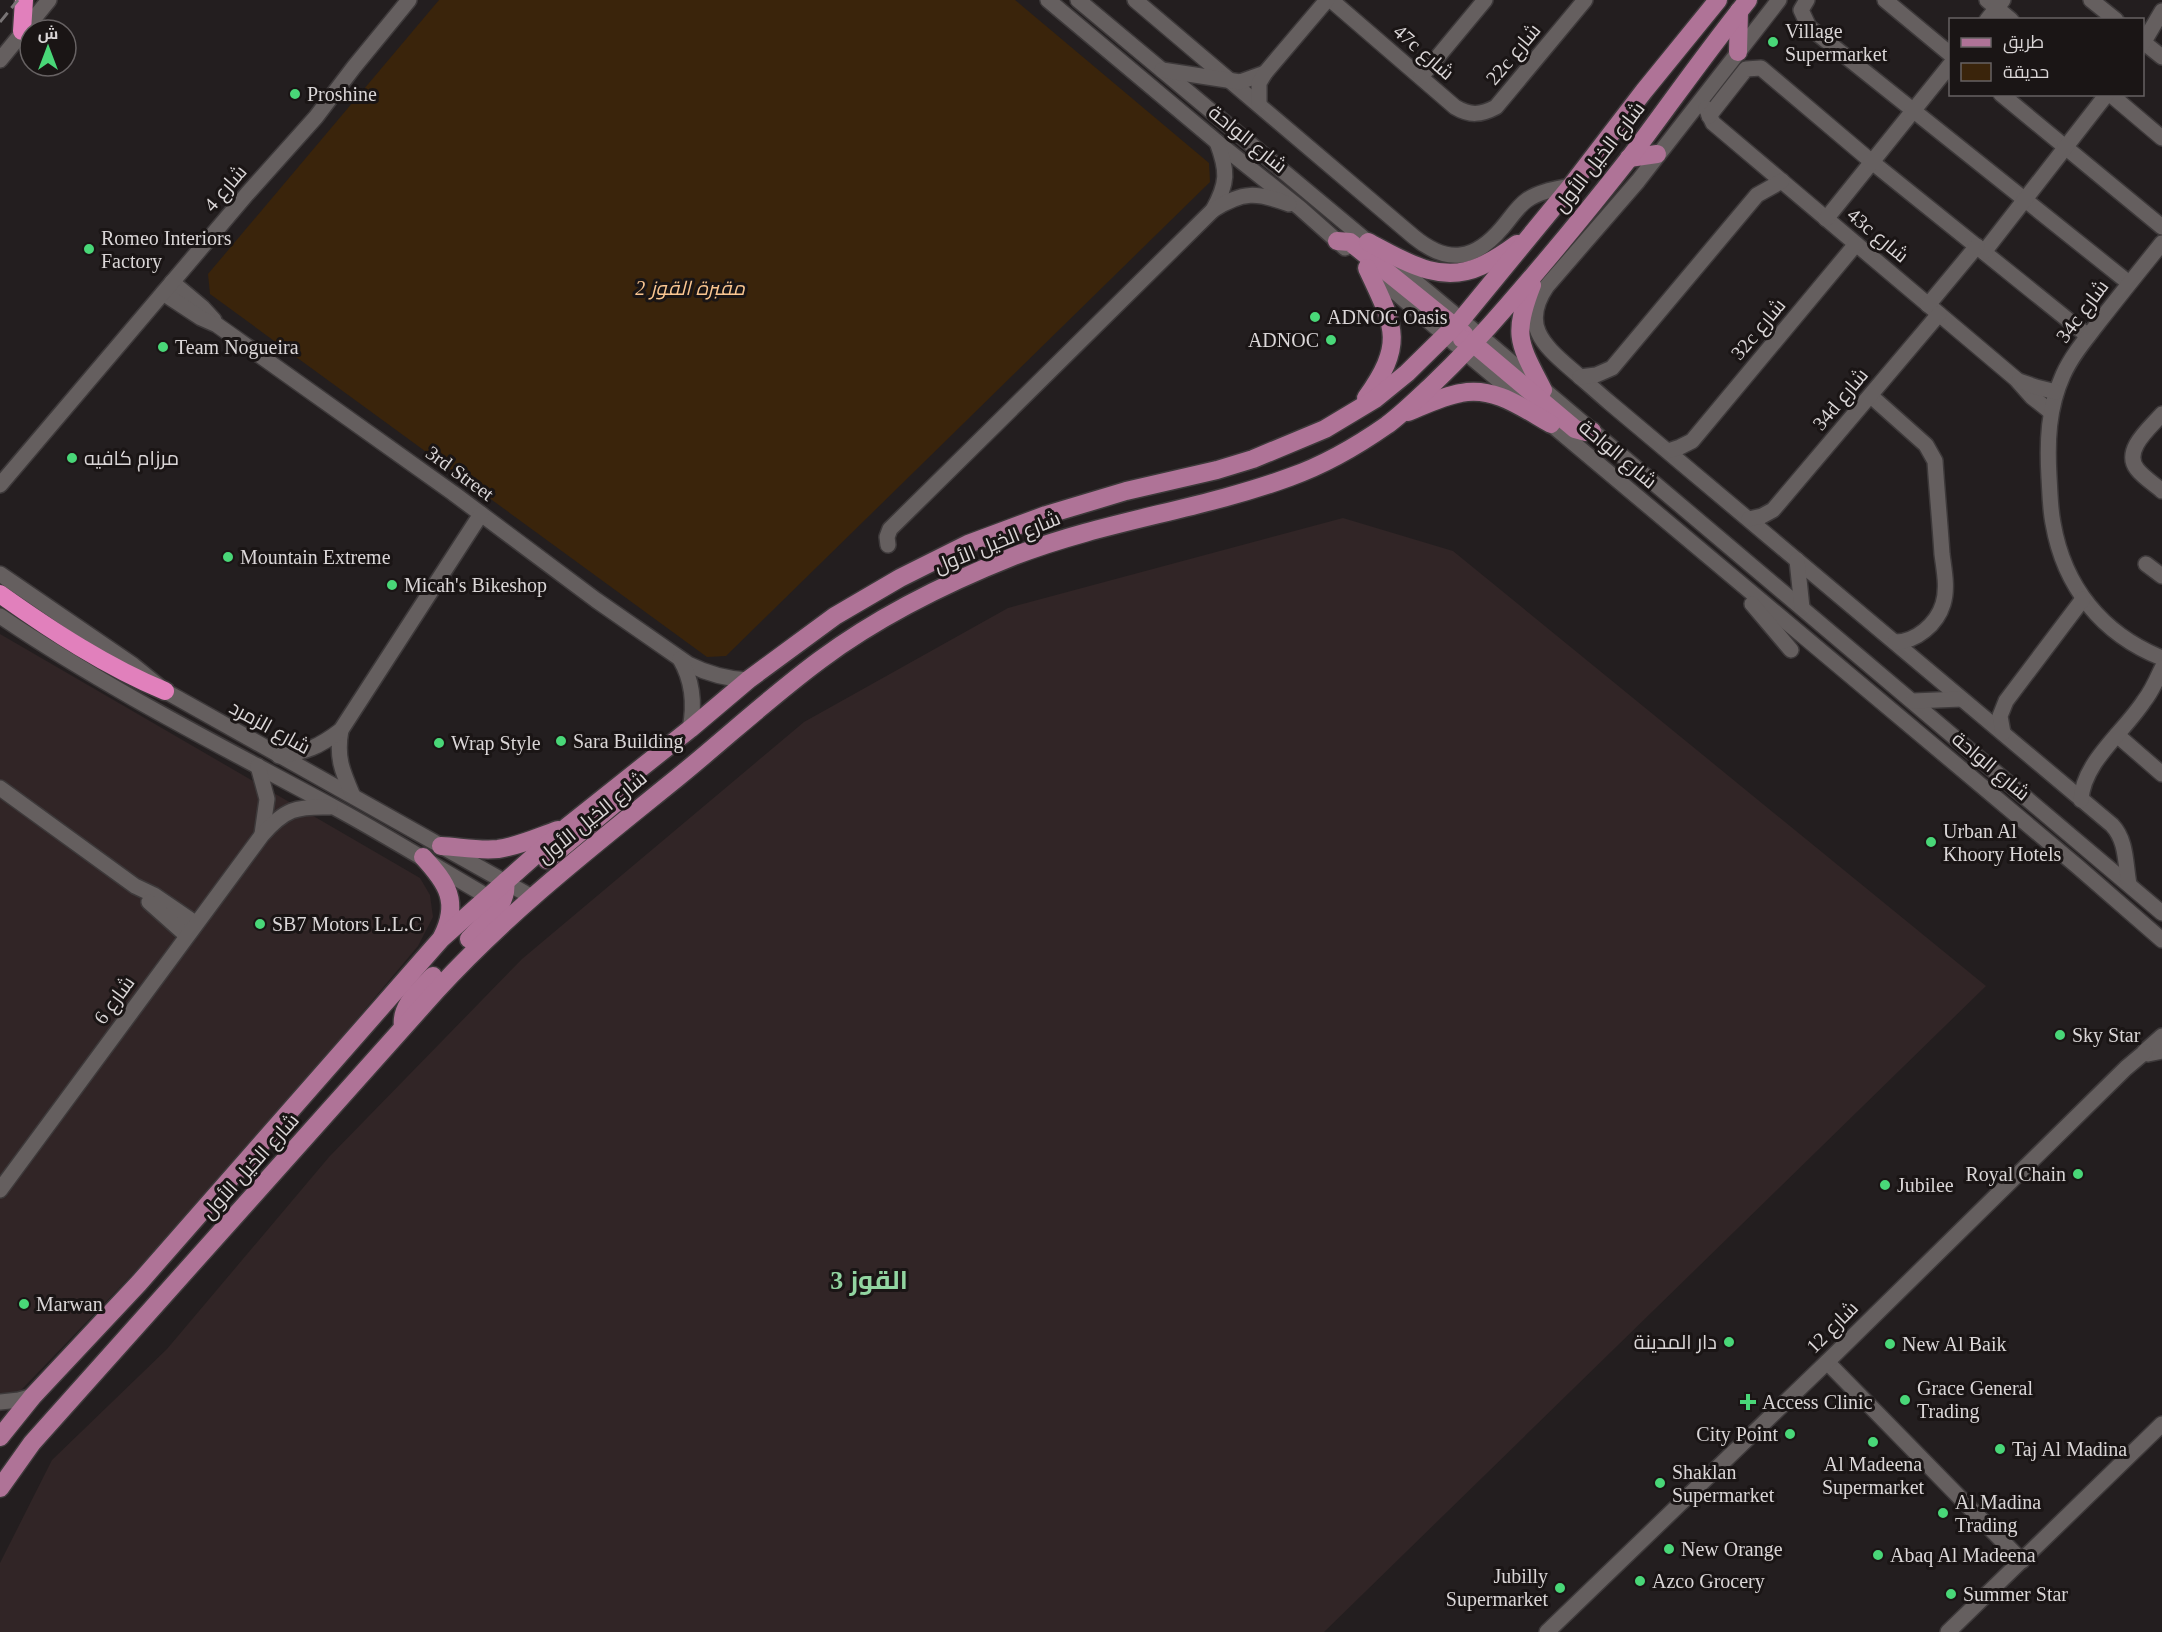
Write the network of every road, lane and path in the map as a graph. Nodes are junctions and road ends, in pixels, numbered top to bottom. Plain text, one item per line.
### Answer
1 (24, 0) edge
2 (49, 0) edge
3 (408, 0) edge
4 (1048, 0) edge
5 (1078, 0) edge
6 (1135, 0) edge
7 (1329, 0) edge
8 (1485, 0) edge
9 (1585, 0) edge
10 (1718, 0) edge
11 (1779, 0) edge
12 (1807, 0) edge
13 (1885, 0) edge
14 (2091, 0) edge
15 (1743, 5) edge
16 (1993, 7) edge
17 (2162, 11) edge
18 (23, 18) edge
19 (33, 18) edge
20 (2008, 18) edge
21 (2114, 18) edge
22 (18, 36) edge
23 (2144, 41) edge
24 (2144, 44) edge
25 (1738, 52) junction
26 (1949, 53) edge
27 (2162, 57) edge
28 (0, 60) edge
29 (1949, 66) edge
30 (1161, 70) junction
31 (1264, 74) junction
32 (1421, 77) junction
33 (1233, 82) junction
34 (1705, 93) junction
35 (2003, 96) edge
36 (2105, 96) edge
37 (2107, 96) edge
38 (1259, 104) junction
39 (1496, 107) joint
40 (1913, 111) junction
41 (1711, 119) junction
42 (1679, 126) junction
43 (2162, 138) edge
44 (1217, 141) junction
45 (2066, 147) junction
46 (1657, 154) junction
47 (1629, 158) junction
48 (1872, 162) junction
49 (1761, 163) junction
50 (1782, 181) junction
51 (1571, 186) junction
52 (1757, 195) junction
53 (2025, 200) junction
54 (1300, 208) junction
55 (1213, 210) junction
56 (1826, 219) junction
57 (2162, 227) edge
58 (1536, 229) junction
59 (1337, 241) junction
60 (1368, 242) junction
61 (2162, 243) edge
62 (1856, 244) junction
63 (1981, 249) junction
64 (1367, 268) junction
65 (1539, 270) junction
66 (2129, 283) junction
67 (167, 288) junction
68 (1933, 309) junction
69 (1464, 336) junction
70 (2088, 336) junction
71 (1612, 368) junction
72 (1580, 377) junction
73 (2016, 380) junction
74 (1543, 390) junction
75 (2056, 392) junction
76 (1871, 396) junction
77 (1610, 403) junction
78 (1358, 410) junction
79 (2051, 412) junction
80 (1401, 414) junction
81 (2162, 414) edge
82 (1551, 424) junction
83 (1386, 425) junction
84 (1592, 431) junction
85 (1692, 441) junction
86 (1668, 451) junction
87 (1688, 468) junction
88 (0, 485) edge
89 (2162, 490) edge
90 (1773, 510) junction
91 (485, 517) junction
92 (1749, 519) junction
93 (1769, 536) junction
94 (888, 545) dead end
95 (1797, 560) junction
96 (2146, 564) dead end
97 (1722, 569) junction
98 (0, 574) edge
99 (2162, 576) edge
100 (0, 594) edge
101 (2087, 604) junction
102 (1802, 608) junction
103 (0, 616) edge
104 (1920, 634) junction
105 (1895, 642) junction
106 (1791, 650) dead end
107 (678, 656) junction
108 (2162, 658) edge
109 (1922, 664) junction
110 (2162, 668) edge
111 (748, 680) junction
112 (2162, 685) edge
113 (165, 691) junction
114 (1961, 699) junction
115 (2006, 701) junction
116 (2145, 701) junction
117 (1913, 702) junction
118 (1978, 713) junction
119 (690, 729) junction
120 (341, 730) junction
121 (2003, 733) junction
122 (2118, 735) junction
123 (279, 756) junction
124 (258, 766) junction
125 (2091, 767) junction
126 (2162, 774) edge
127 (627, 778) junction
128 (2059, 781) junction
129 (0, 788) edge
130 (353, 796) junction
131 (2081, 800) junction
132 (333, 807) junction
133 (568, 826) junction
134 (261, 835) junction
135 (441, 846) junction
136 (423, 857) junction
137 (2129, 884) junction
138 (510, 885) junction
139 (532, 897) junction
140 (501, 904) junction
141 (2162, 913) edge
142 (191, 929) junction
143 (441, 939) junction
144 (2162, 940) edge
145 (2162, 1036) edge
146 (2162, 1051) edge
147 (2145, 1053) junction
148 (0, 1190) edge
149 (1827, 1362) junction
150 (33, 1396) junction
151 (0, 1402) edge
152 (2162, 1424) edge
153 (0, 1437) edge
154 (0, 1488) edge
155 (2022, 1561) junction
156 (1547, 1632) edge
157 (1948, 1632) edge

1 - 18 highway
2 - 19 street
3 - 67 street, شارع 4
4 - 44 street, شارع الواحة
5 - 30 street, شارع الواحة
6 - 33 street
7 - 31 street
7 - 32 street, 47c شارع
8 - 32 street
9 - 39 street, 22c شارع
10 - 51 main road, شارع الخيل الأول
11 - 25 street
12 - 40 street
13 - 26 street
14 - 21 street
15 - 25 main road
15 - 47 main road, شارع الخيل الأول
16 - 20 street
17 - 23 street
22 - 28 street
24 - 27 street
25 - 34 street
29 - 40 street
30 - 33 street
30 - 60 street, شارع الواحة
31 - 33 street
31 - 38 street
32 - 39 street, 47c شارع
33 - 38 street
34 - 41 street
34 - 42 street
35 - 45 street
36 - 45 street, 34d شارع
37 - 43 street
38 - 51 street
40 - 48 street
40 - 53 street
41 - 42 street
41 - 48 street
41 - 49 street, 43c شارع
42 - 46 street
44 - 54 street, شارع الواحة
44 - 55 street
45 - 53 street, 34d شارع
45 - 57 street
46 - 47 main road
46 - 72 street
47 - 65 main road, شارع الخيل الأول
48 - 56 street
48 - 63 street
49 - 50 street, 43c شارع
49 - 52 street
50 - 52 street
50 - 56 street, 43c شارع
51 - 58 main road, شارع الخيل الأول
52 - 71 street
53 - 63 street, 34d شارع
53 - 66 street
54 - 55 street
54 - 59 street, شارع الواحة
55 - 94 street
56 - 62 street, 43c شارع
58 - 60 main road
58 - 69 main road, شارع الخيل الأول
59 - 64 street, شارع الواحة
59 - 69 main road
60 - 69 street, شارع الواحة
61 - 66 street, 34c شارع
62 - 68 street, 43c شارع
62 - 85 street, 32c شارع
63 - 68 street, 34d شارع
63 - 70 street
64 - 69 street, شارع الواحة
64 - 78 main road
65 - 69 main road, شارع الخيل الأول
65 - 74 main road
66 - 70 street, 34c شارع
67 - 88 street, شارع 4
67 - 91 street, 3rd Street
68 - 73 street, 43c شارع
68 - 76 street, 34d شارع
69 - 74 street, شارع الواحة
69 - 78 main road, شارع الخيل الأول
69 - 80 main road, شارع الخيل الأول
69 - 82 street, شارع الواحة
69 - 83 main road
69 - 84 main road
70 - 75 street, 34c شارع
71 - 72 street
71 - 77 street
72 - 77 street
73 - 75 street, 43c شارع
73 - 79 street, 43c شارع
74 - 84 street, شارع الواحة
75 - 79 street, 34c شارع
76 - 90 street, 34d شارع
76 - 104 street
77 - 86 street
78 - 111 main road, شارع الخيل الأول
79 - 101 street
80 - 82 main road
80 - 83 main road, شارع الخيل الأول
81 - 89 street
82 - 97 street, شارع الواحة
83 - 139 main road, شارع الخيل الأول
84 - 102 street, شارع الواحة
85 - 86 street, 32c شارع
85 - 87 street
86 - 87 street
87 - 92 street
90 - 92 street, 34d شارع
90 - 93 street
91 - 107 street, 3rd Street
91 - 120 street
92 - 93 street
93 - 95 street
95 - 102 street
95 - 105 street
96 - 99 street
97 - 106 street
97 - 144 street, شارع الواحة
98 - 113 street, شارع الزمرد
100 - 113 highway
101 - 108 street
101 - 115 street
102 - 117 street, شارع الواحة
103 - 124 street, شارع الزمرد
104 - 105 street
104 - 109 street
105 - 109 street
107 - 111 street, 3rd Street
107 - 119 street
109 - 114 street
110 - 116 street
111 - 119 main road, شارع الخيل الأول
112 - 116 street
113 - 123 street, شارع الزمرد
114 - 117 street
114 - 118 street
115 - 118 street
115 - 121 street
116 - 122 street
117 - 137 street, شارع الواحة
118 - 121 street
119 - 127 main road, شارع الخيل الأول
120 - 123 street
120 - 130 street
121 - 128 street
122 - 125 street
122 - 126 street
123 - 130 street, شارع الزمرد
124 - 132 street, شارع الزمرد
124 - 134 street, شارع 6
125 - 128 street
125 - 131 street
127 - 133 main road, شارع الخيل الأول
127 - 138 main road
128 - 131 street
129 - 142 street
130 - 135 street, شارع الزمرد
131 - 137 street
132 - 134 street, شارع 6
132 - 136 street, شارع الزمرد
133 - 135 main road
133 - 138 main road, شارع الخيل الأول
134 - 142 street, شارع 6
135 - 138 street, شارع الزمرد
136 - 140 street, شارع الزمرد
136 - 143 main road
137 - 141 street, شارع الواحة
138 - 139 street, شارع الزمرد
138 - 140 main road, شارع الخيل الأول
138 - 140 main road
139 - 140 main road, شارع الخيل الأول
140 - 143 main road, شارع الخيل الأول
140 - 154 main road, شارع الخيل الأول
142 - 148 street, شارع 6
143 - 150 main road, شارع الخيل الأول
145 - 147 street, شارع 12
146 - 147 street
147 - 149 street, شارع 12
149 - 155 street
149 - 156 street, شارع 12
150 - 151 street
150 - 153 main road, شارع الخيل الأول
152 - 155 street
155 - 157 street

